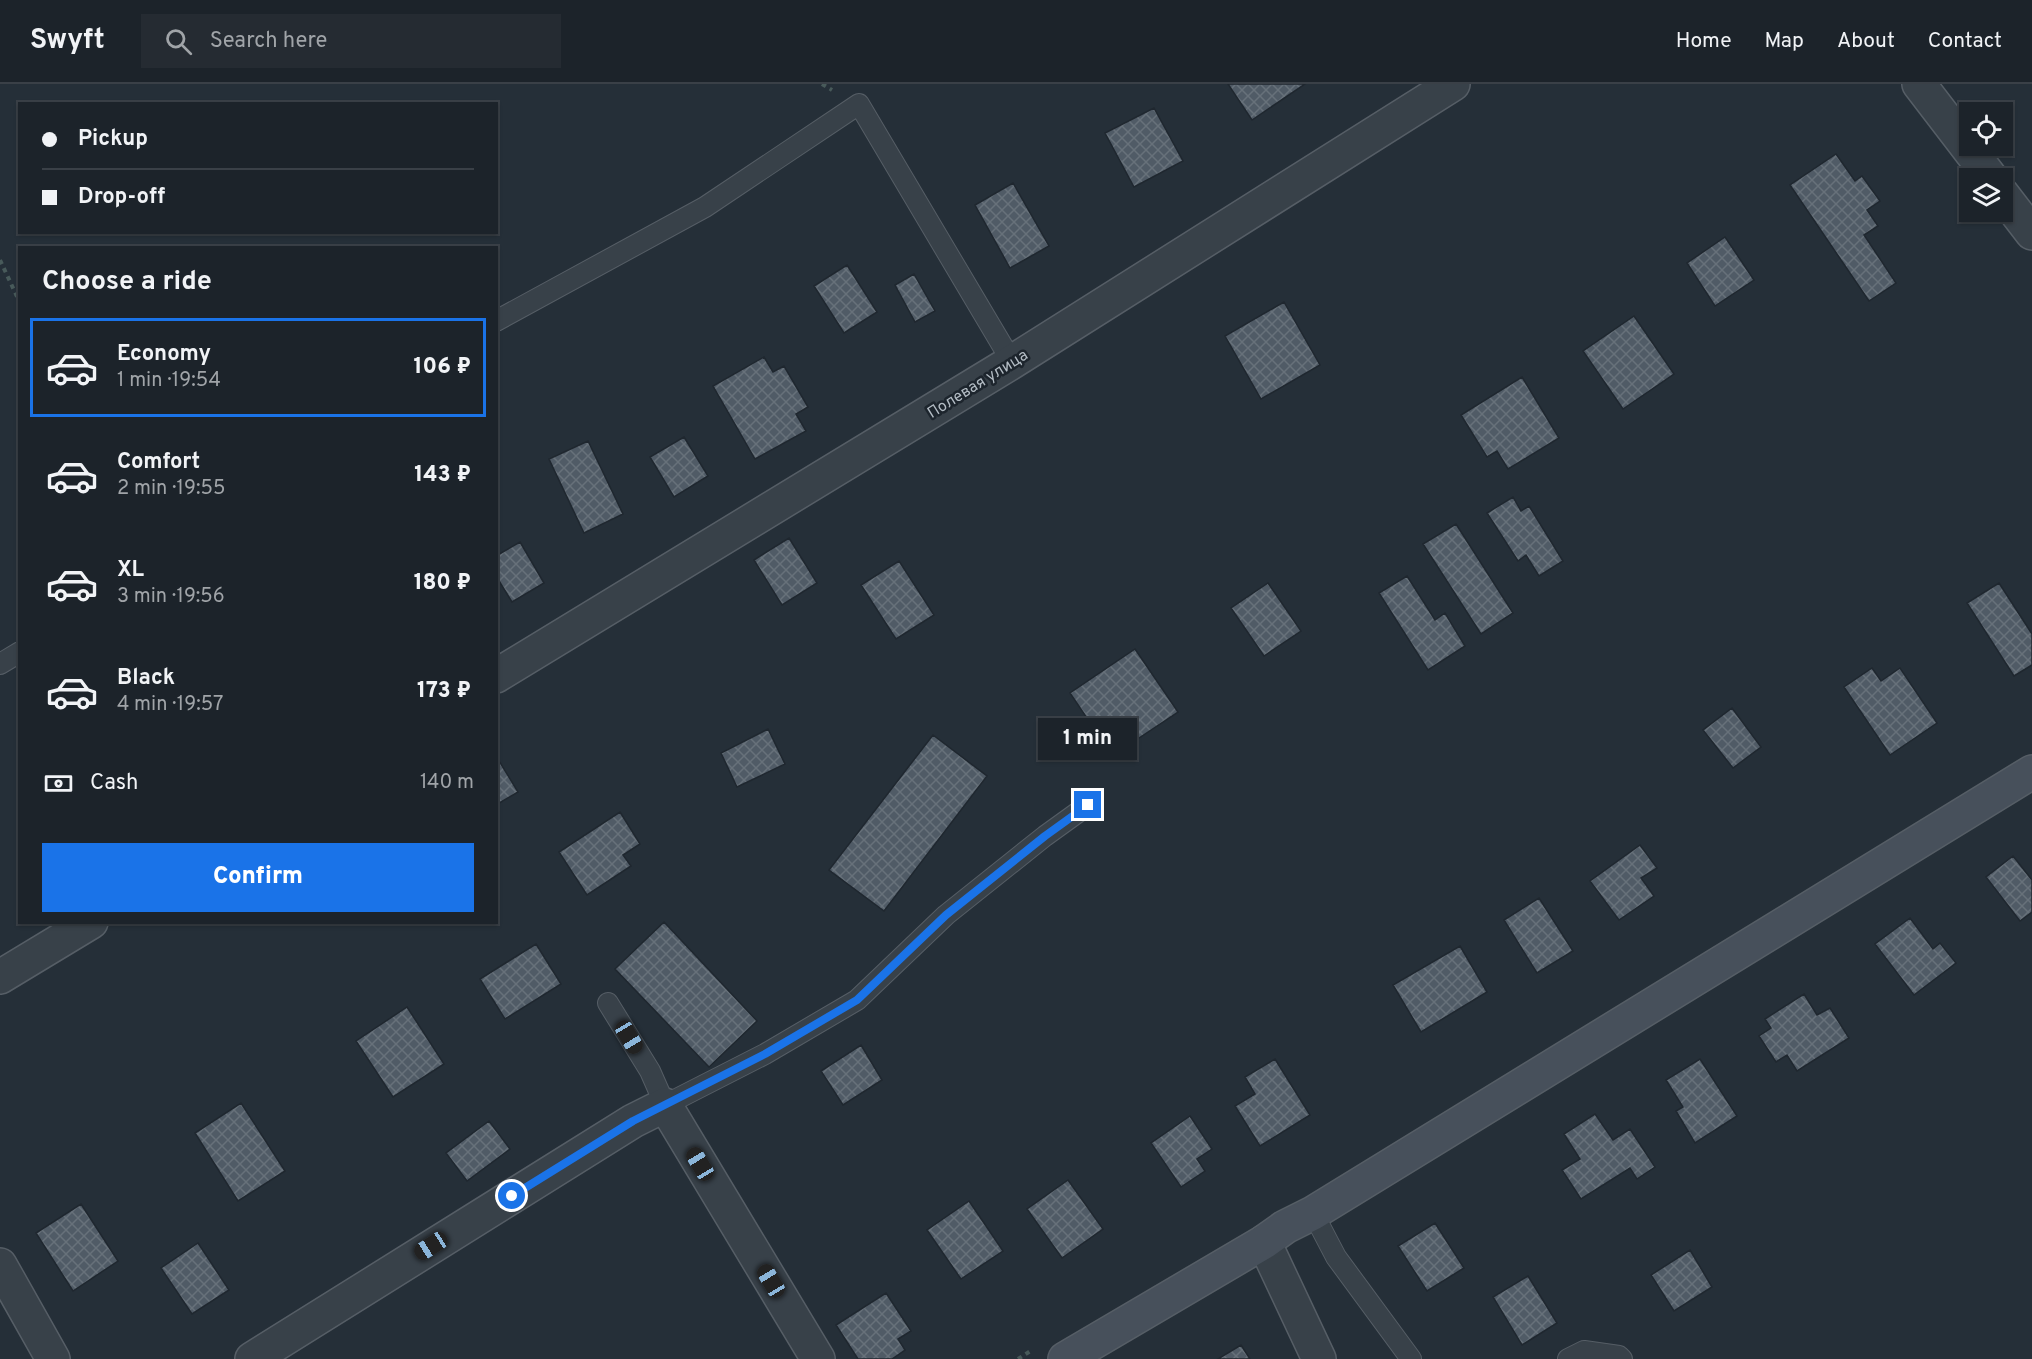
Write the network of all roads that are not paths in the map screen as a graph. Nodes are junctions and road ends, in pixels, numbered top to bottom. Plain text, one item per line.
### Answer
1 (1453, 84) edge
2 (1919, 84) edge
3 (1983, 168) edge
4 (2013, 208) edge
5 (2032, 233) edge
6 (498, 320) edge
7 (1012, 362) junction
8 (18, 653) edge
9 (0, 664) edge
10 (498, 675) edge
11 (2032, 772) edge
12 (1088, 805) dead end
13 (88, 924) edge
14 (0, 977) edge
15 (608, 1003) dead end
16 (665, 1106) junction
17 (1313, 1213) junction
18 (1264, 1242) junction
19 (0, 1265) edge
20 (53, 1359) edge
21 (252, 1359) edge
22 (818, 1359) edge
23 (1065, 1359) edge
24 (1318, 1359) edge
25 (1411, 1359) edge
26 (1568, 1359) edge
27 (1622, 1359) edge

1 - 7 street, Полевая улица
2 - 3 street
4 - 5 street
6 - 7 lane
7 - 10 street, Полевая улица
8 - 9 lane
11 - 17 main road
12 - 16 lane
13 - 14 street
15 - 16 lane
16 - 21 street
16 - 22 street
17 - 18 main road
17 - 25 lane
18 - 23 main road
18 - 24 street
19 - 20 street
26 - 27 lane

